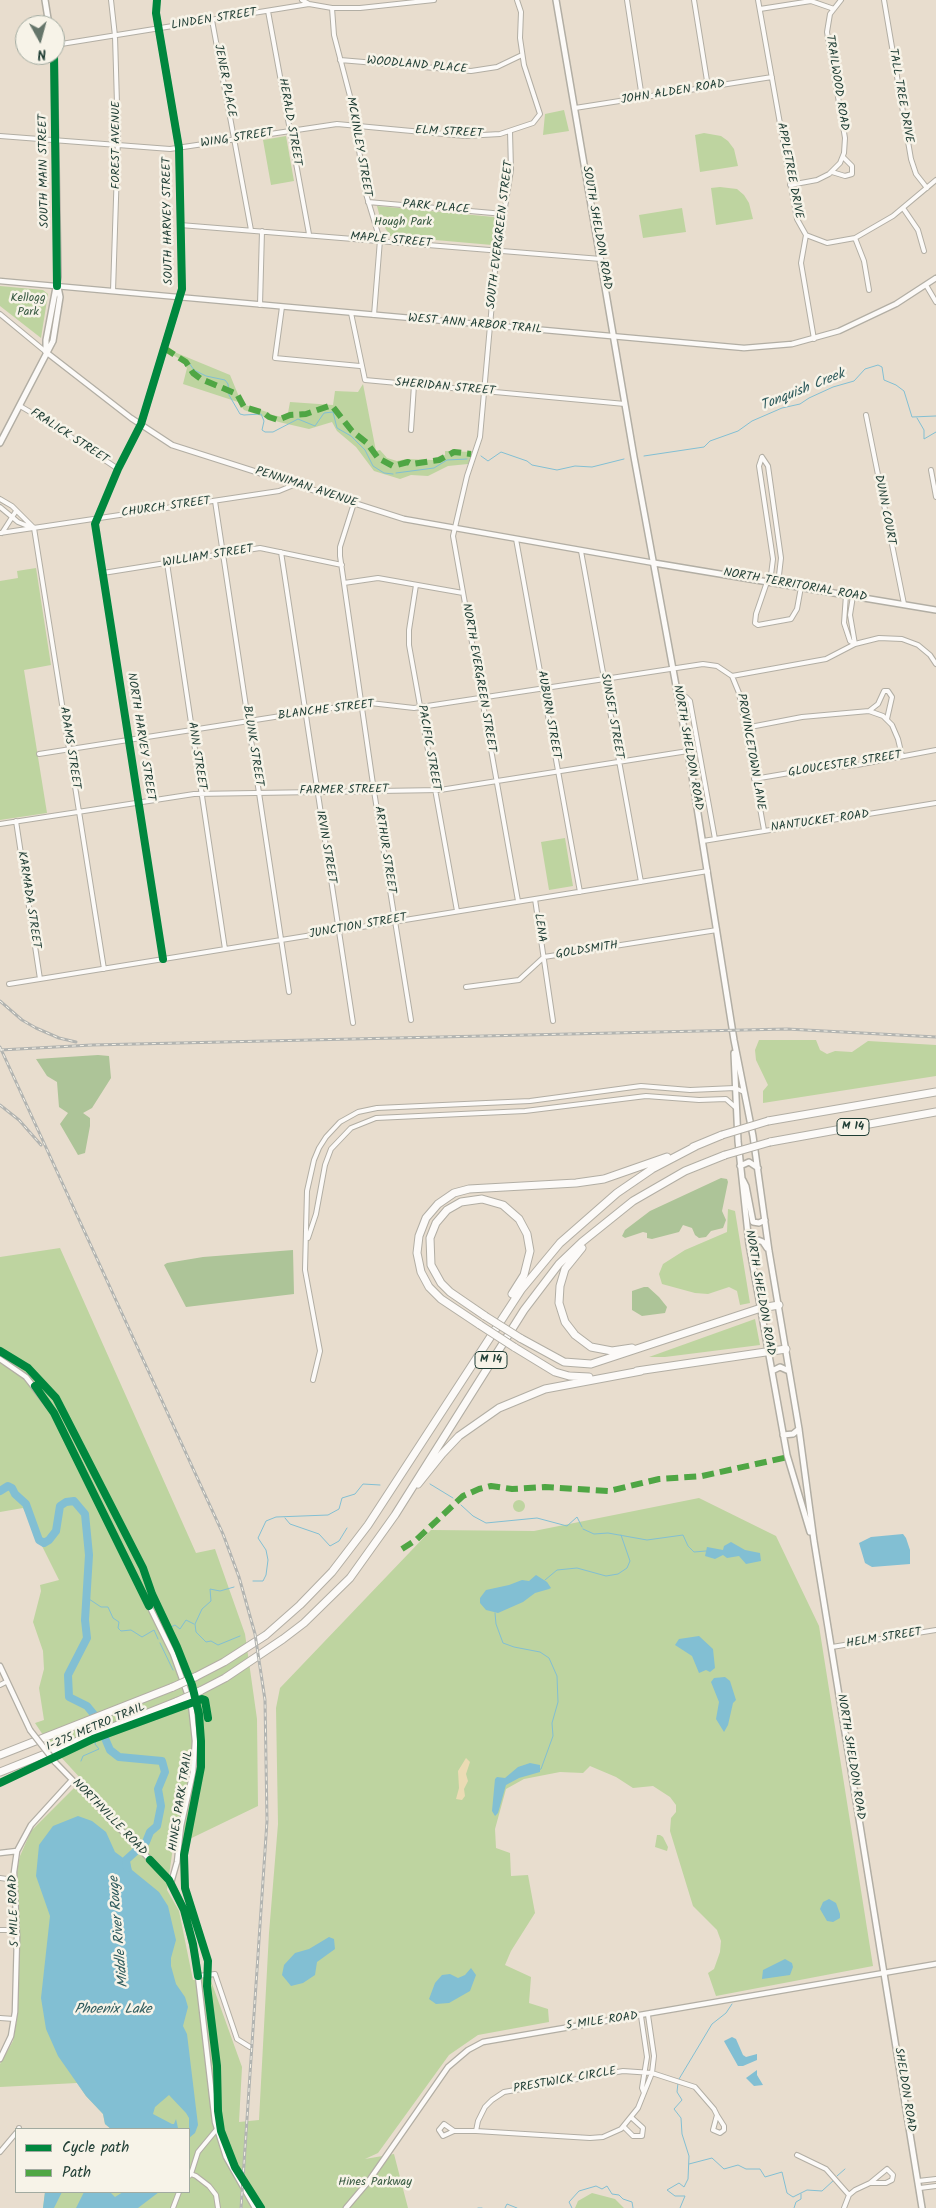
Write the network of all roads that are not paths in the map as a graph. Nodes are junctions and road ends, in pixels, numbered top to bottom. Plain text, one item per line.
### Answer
1 (45, 0) edge
2 (111, 0) edge
3 (157, 0) edge
4 (302, 0) edge
5 (434, 0) edge
6 (516, 0) edge
7 (556, 0) edge
8 (627, 0) edge
9 (694, 0) edge
10 (758, 0) edge
11 (841, 0) edge
12 (884, 0) edge
13 (309, 4) junction
14 (332, 8) junction
15 (760, 9) junction
16 (834, 9) junction
17 (268, 11) junction
18 (47, 15) edge
19 (212, 20) junction
20 (158, 29) junction
21 (115, 36) junction
22 (65, 44) edge
23 (522, 55) junction
24 (340, 60) junction
25 (54, 65) edge
26 (772, 77) junction
27 (708, 87) junction
28 (642, 98) junction
29 (575, 108) junction
30 (354, 125) junction
31 (290, 131) junction
32 (510, 131) junction
33 (0, 136) edge
34 (56, 140) junction
35 (235, 140) junction
36 (118, 145) junction
37 (179, 148) junction
38 (843, 157) junction
39 (832, 172) junction
40 (936, 180) edge
41 (790, 185) junction
42 (927, 188) junction
43 (368, 202) junction
44 (903, 208) junction
45 (504, 214) junction
46 (180, 225) junction
47 (251, 230) junction
48 (262, 230) junction
49 (309, 234) junction
50 (806, 235) junction
51 (855, 238) junction
52 (380, 240) junction
53 (498, 250) junction
54 (924, 251) dead end
55 (602, 259) junction
56 (936, 278) edge
57 (0, 281) edge
58 (926, 285) junction
59 (57, 286) junction
60 (869, 290) dead end
61 (113, 291) junction
62 (180, 297) junction
63 (936, 302) edge
64 (260, 304) junction
65 (282, 307) junction
66 (351, 313) junction
67 (0, 314) edge
68 (374, 315) junction
69 (490, 326) junction
70 (614, 337) junction
71 (814, 338) junction
72 (46, 352) junction
73 (360, 366) junction
74 (414, 385) junction
75 (484, 392) junction
76 (625, 404) junction
77 (20, 406) junction
78 (866, 415) dead end
79 (141, 424) junction
80 (411, 430) dead end
81 (0, 443) edge
82 (475, 457) joint
83 (634, 457) joint
84 (118, 470) junction
85 (931, 470) dead end
86 (296, 484) junction
87 (936, 497) edge
88 (0, 499) edge
89 (215, 501) junction
90 (354, 503) junction
91 (0, 507) edge
92 (16, 511) junction
93 (12, 516) junction
94 (775, 516) junction
95 (767, 517) junction
96 (98, 518) junction
97 (34, 528) junction
98 (454, 528) junction
99 (1, 533) edge
100 (516, 539) junction
101 (779, 546) junction
102 (772, 548) junction
103 (582, 551) junction
104 (281, 552) junction
105 (223, 554) junction
106 (167, 563) junction
107 (654, 563) junction
108 (342, 565) junction
109 (103, 573) junction
110 (767, 582) junction
111 (344, 583) junction
112 (778, 584) junction
113 (416, 585) junction
114 (801, 587) junction
115 (463, 593) junction
116 (846, 595) junction
117 (853, 596) junction
118 (904, 604) junction
119 (936, 610) edge
120 (856, 644) junction
121 (936, 664) edge
122 (673, 669) junction
123 (732, 676) junction
124 (604, 679) junction
125 (543, 688) junction
126 (482, 698) junction
127 (678, 698) junction
128 (363, 704) junction
129 (421, 707) junction
130 (870, 711) junction
131 (305, 712) junction
132 (888, 719) junction
133 (248, 721) junction
134 (745, 728) junction
135 (192, 730) junction
136 (129, 740) junction
137 (69, 750) junction
138 (936, 750) edge
139 (688, 751) junction
140 (39, 754) dead end
141 (902, 756) junction
142 (619, 762) junction
143 (558, 771) junction
144 (754, 779) junction
145 (497, 781) junction
146 (436, 790) junction
147 (316, 791) junction
148 (374, 791) junction
149 (259, 792) junction
150 (202, 794) junction
151 (138, 801) junction
152 (936, 803) edge
153 (79, 811) junction
154 (16, 821) junction
155 (0, 824) edge
156 (764, 830) junction
157 (715, 839) junction
158 (703, 841) junction
159 (708, 872) junction
160 (640, 882) junction
161 (580, 892) junction
162 (535, 899) junction
163 (518, 901) junction
164 (457, 911) junction
165 (396, 920) junction
166 (339, 930) junction
167 (717, 930) junction
168 (281, 940) junction
169 (225, 949) junction
170 (544, 957) junction
171 (163, 959) junction
172 (104, 969) junction
173 (40, 979) junction
174 (9, 984) dead end
175 (466, 987) dead end
176 (289, 992) dead end
177 (412, 1020) dead end
178 (553, 1021) dead end
179 (352, 1023) dead end
180 (734, 1040) junction
181 (678, 1088) junction
182 (735, 1088) junction
183 (604, 1090) junction
184 (744, 1092) junction
185 (936, 1092) edge
186 (677, 1099) junction
187 (530, 1100) junction
188 (605, 1100) junction
189 (461, 1104) junction
190 (368, 1110) junction
191 (531, 1110) junction
192 (736, 1110) junction
193 (936, 1112) edge
194 (461, 1115) junction
195 (371, 1120) junction
196 (696, 1146) junction
197 (740, 1166) junction
198 (758, 1169) junction
199 (741, 1178) junction
200 (307, 1191) junction
201 (319, 1193) junction
202 (765, 1220) junction
203 (607, 1221) junction
204 (306, 1243) junction
205 (769, 1251) junction
206 (751, 1254) junction
207 (779, 1306) junction
208 (761, 1308) junction
209 (671, 1339) junction
210 (484, 1346) junction
211 (786, 1349) junction
212 (769, 1352) junction
213 (0, 1359) edge
214 (641, 1371) junction
215 (772, 1371) junction
216 (789, 1371) junction
217 (313, 1380) dead end
218 (799, 1429) junction
219 (783, 1435) junction
220 (394, 1515) junction
221 (814, 1541) junction
222 (936, 1630) edge
223 (832, 1647) junction
224 (0, 1666) edge
225 (6, 1682) junction
226 (0, 1685) edge
227 (0, 1755) edge
228 (0, 1772) edge
229 (72, 1780) junction
230 (17, 1851) junction
231 (0, 1853) edge
232 (0, 1878) edge
233 (14, 1880) junction
234 (170, 1883) junction
235 (0, 1930) edge
236 (16, 1930) junction
237 (936, 1964) edge
238 (886, 1972) junction
239 (198, 1976) junction
240 (648, 2015) junction
241 (641, 2016) junction
242 (0, 2018) edge
243 (14, 2019) junction
244 (250, 2047) dead end
245 (0, 2058) edge
246 (646, 2072) junction
247 (652, 2073) junction
248 (644, 2093) junction
249 (717, 2115) dead end
250 (632, 2118) junction
251 (624, 2127) junction
252 (217, 2129) junction
253 (454, 2131) dead end
254 (476, 2131) junction
255 (15, 2134) edge
256 (0, 2152) edge
257 (797, 2155) dead end
258 (190, 2175) edge
259 (936, 2179) edge
260 (918, 2181) junction
261 (870, 2183) junction
262 (936, 2186) edge
263 (920, 2188) junction
264 (179, 2193) edge
265 (849, 2195) junction
266 (174, 2208) edge
267 (218, 2208) edge
268 (256, 2208) edge
269 (346, 2208) edge
270 (844, 2208) edge
271 (922, 2208) edge

1 - 18 main road
2 - 21 street, FOREST AVENUE
3 - 20 street, SOUTH HARVEY STREET
4 - 13 street
5 - 14 street, LINDEN STREET
6 - 23 street
7 - 29 main road, SOUTH SHELDON ROAD
8 - 28 street
9 - 27 street
10 - 15 street, APPLETREE DRIVE
11 - 16 street
12 - 42 street, TALL TREE DRIVE
13 - 14 street, LINDEN STREET
13 - 17 street, LINDEN STREET
14 - 24 street, MCKINLEY STREET
15 - 16 street
15 - 26 street, APPLETREE DRIVE
16 - 38 street, TRAILWOOD ROAD
17 - 19 street, LINDEN STREET
17 - 31 street, HERALD STREET
19 - 20 street, LINDEN STREET
19 - 35 street, JENER PLACE
20 - 21 street, LINDEN STREET
20 - 37 street, SOUTH HARVEY STREET
21 - 22 street, LINDEN STREET
21 - 36 street, FOREST AVENUE
23 - 24 street, WOODLAND PLACE
23 - 32 street, ELM STREET
24 - 30 street, MCKINLEY STREET
25 - 34 main road, SOUTH MAIN STREET
26 - 27 street, JOHN ALDEN ROAD
26 - 41 street, APPLETREE DRIVE
27 - 28 street, JOHN ALDEN ROAD
28 - 29 street, JOHN ALDEN ROAD
29 - 55 main road, SOUTH SHELDON ROAD
30 - 31 street, WING STREET
30 - 32 street, ELM STREET
30 - 43 street, MCKINLEY STREET
31 - 35 street, WING STREET
31 - 49 street, HERALD STREET
32 - 45 street, SOUTH EVERGREEN STREET
33 - 34 street, WING STREET
34 - 36 street, WING STREET
34 - 59 main road, SOUTH MAIN STREET
35 - 37 street, WING STREET
35 - 47 street, JENER PLACE
36 - 37 street, WING STREET
36 - 61 street, FOREST AVENUE
37 - 46 street, SOUTH HARVEY STREET
38 - 39 street
38 - 39 street, TRAILWOOD ROAD
39 - 41 street, TRAILWOOD ROAD
40 - 42 street
41 - 50 street, APPLETREE DRIVE
42 - 44 street
43 - 45 street, PARK PLACE
43 - 52 street, MCKINLEY STREET
44 - 51 street
44 - 54 street
45 - 53 street, SOUTH EVERGREEN STREET
46 - 47 street, MAPLE STREET
46 - 62 street, SOUTH HARVEY STREET
47 - 48 street, MAPLE STREET
48 - 49 street, MAPLE STREET
48 - 64 street
49 - 52 street, MAPLE STREET
50 - 51 street
50 - 71 street, APPLETREE DRIVE
51 - 60 street
52 - 53 street, MAPLE STREET
52 - 68 street, MCKINLEY STREET
53 - 55 street, MAPLE STREET
53 - 69 street, SOUTH EVERGREEN STREET
55 - 70 main road, SOUTH SHELDON ROAD
56 - 58 street, WEST ANN ARBOR TRAIL
57 - 59 street, WEST ANN ARBOR TRAIL
58 - 63 street
58 - 71 street, WEST ANN ARBOR TRAIL
59 - 61 street, WEST ANN ARBOR TRAIL
59 - 72 main road, SOUTH MAIN STREET
61 - 62 street, WEST ANN ARBOR TRAIL
62 - 64 street, WEST ANN ARBOR TRAIL
62 - 79 street, SOUTH HARVEY STREET
64 - 65 street, WEST ANN ARBOR TRAIL
65 - 66 street, WEST ANN ARBOR TRAIL
65 - 73 street
66 - 68 street, WEST ANN ARBOR TRAIL
66 - 73 street
67 - 72 street, PENNIMAN AVENUE
68 - 69 street, WEST ANN ARBOR TRAIL
69 - 70 street, WEST ANN ARBOR TRAIL
69 - 75 street, SOUTH EVERGREEN STREET
70 - 71 street, WEST ANN ARBOR TRAIL
70 - 76 main road, SOUTH SHELDON ROAD
72 - 77 main road, SOUTH MAIN STREET
72 - 79 street, PENNIMAN AVENUE
73 - 74 street, SHERIDAN STREET
74 - 75 street, SHERIDAN STREET
74 - 80 street
75 - 76 street, SHERIDAN STREET
75 - 82 street, SOUTH EVERGREEN STREET
76 - 83 main road, SOUTH SHELDON ROAD
77 - 81 main road, SOUTH MAIN STREET
77 - 84 street, FRALICK STREET
78 - 118 street, DUNN COURT
79 - 84 street, SOUTH HARVEY STREET
79 - 86 street, PENNIMAN AVENUE
82 - 98 street, NORTH EVERGREEN STREET
83 - 107 main road, NORTH SHELDON ROAD
84 - 96 street, SOUTH HARVEY STREET
85 - 87 street
86 - 89 street, CHURCH STREET
86 - 90 street, PENNIMAN AVENUE
88 - 92 street
89 - 96 street, CHURCH STREET
89 - 105 street, BLUNK STREET
90 - 98 street, PENNIMAN AVENUE
90 - 108 street, ARTHUR STREET
91 - 93 street
92 - 93 street
92 - 97 street
93 - 97 street
93 - 99 street
94 - 95 street
94 - 95 street
94 - 101 street
95 - 102 street
96 - 97 street, CHURCH STREET
96 - 109 street, NORTH HARVEY STREET
97 - 99 street, CHURCH STREET
97 - 137 street, ADAMS STREET
98 - 100 street, PENNIMAN AVENUE
98 - 115 street, NORTH EVERGREEN STREET
100 - 103 street, PENNIMAN AVENUE
100 - 125 street, AUBURN STREET
101 - 102 street
101 - 112 street
102 - 110 street
103 - 107 street, PENNIMAN AVENUE
103 - 124 street, SUNSET STREET
104 - 105 street, WILLIAM STREET
104 - 108 street, WILLIAM STREET
104 - 131 street, IRVIN STREET
105 - 106 street, WILLIAM STREET
105 - 133 street, BLUNK STREET
106 - 109 street, WILLIAM STREET
106 - 135 street, ANN STREET
107 - 110 main road, NORTH TERRITORIAL ROAD
107 - 122 main road, NORTH SHELDON ROAD
108 - 111 street, ARTHUR STREET
109 - 136 street, NORTH HARVEY STREET
110 - 112 main road, NORTH TERRITORIAL ROAD
110 - 114 street
111 - 113 street
111 - 128 street, ARTHUR STREET
112 - 114 main road, NORTH TERRITORIAL ROAD
113 - 115 street
113 - 129 street, PACIFIC STREET
114 - 116 main road, NORTH TERRITORIAL ROAD
115 - 126 street, NORTH EVERGREEN STREET
116 - 117 main road, NORTH TERRITORIAL ROAD
116 - 120 street
117 - 118 main road, NORTH TERRITORIAL ROAD
117 - 120 street
118 - 119 main road, NORTH TERRITORIAL ROAD
120 - 121 street
120 - 123 street
122 - 123 street, BLANCHE STREET
122 - 124 street, BLANCHE STREET
122 - 127 main road, NORTH SHELDON ROAD
123 - 134 street, PROVINCETOWN LANE
124 - 125 street, BLANCHE STREET
124 - 142 street, SUNSET STREET
125 - 126 street, BLANCHE STREET
125 - 143 street, AUBURN STREET
126 - 129 street, BLANCHE STREET
126 - 145 street, NORTH EVERGREEN STREET
127 - 139 main road, NORTH SHELDON ROAD
127 - 157 street
128 - 129 street, BLANCHE STREET
128 - 131 street, BLANCHE STREET
128 - 148 street, ARTHUR STREET
129 - 146 street, PACIFIC STREET
130 - 132 street
130 - 132 street
130 - 134 street
131 - 133 street, BLANCHE STREET
131 - 147 street, IRVIN STREET
132 - 141 street
133 - 135 street, BLANCHE STREET
133 - 149 street, BLUNK STREET
134 - 144 street, PROVINCETOWN LANE
135 - 136 street, BLANCHE STREET
135 - 150 street, ANN STREET
136 - 137 street, BLANCHE STREET
136 - 151 street, NORTH HARVEY STREET
137 - 140 street, BLANCHE STREET
137 - 153 street, ADAMS STREET
138 - 141 street, GLOUCESTER STREET
139 - 142 street, FARMER STREET
139 - 158 main road, NORTH SHELDON ROAD
141 - 144 street, GLOUCESTER STREET
142 - 143 street, FARMER STREET
142 - 160 street, SUNSET STREET
143 - 145 street, FARMER STREET
143 - 161 street, AUBURN STREET
144 - 156 street, PROVINCETOWN LANE
145 - 146 street, FARMER STREET
145 - 163 street, NORTH EVERGREEN STREET
146 - 148 street, FARMER STREET
146 - 164 street, PACIFIC STREET
147 - 148 street, FARMER STREET
147 - 149 street, FARMER STREET
147 - 166 street, IRVIN STREET
148 - 165 street, ARTHUR STREET
149 - 150 street, FARMER STREET
149 - 168 street, BLUNK STREET
150 - 151 street, FARMER STREET
150 - 169 street, ANN STREET
151 - 153 street, FARMER STREET
151 - 171 street, NORTH HARVEY STREET
152 - 156 street, NANTUCKET ROAD
153 - 154 street, FARMER STREET
153 - 172 street, ADAMS STREET
154 - 155 street, FARMER STREET
154 - 173 street, KARMADA STREET
156 - 157 street, NANTUCKET ROAD
157 - 158 street, NANTUCKET ROAD
158 - 159 main road, NORTH SHELDON ROAD
159 - 160 street, JUNCTION STREET
159 - 167 main road, NORTH SHELDON ROAD
160 - 161 street, JUNCTION STREET
161 - 162 street, JUNCTION STREET
162 - 163 street, JUNCTION STREET
162 - 170 street, LENA
163 - 164 street, JUNCTION STREET
164 - 165 street, JUNCTION STREET
165 - 166 street, JUNCTION STREET
165 - 177 street, ARTHUR STREET
166 - 168 street, JUNCTION STREET
166 - 179 street, IRVIN STREET
167 - 170 street, GOLDSMITH
167 - 180 main road, NORTH SHELDON ROAD
168 - 169 street, JUNCTION STREET
168 - 176 street, BLUNK STREET
169 - 171 street, JUNCTION STREET
170 - 175 street, GOLDSMITH
170 - 178 street, LENA
171 - 172 street, JUNCTION STREET
172 - 173 street, JUNCTION STREET
173 - 174 street, JUNCTION STREET
180 - 182 main road, NORTH SHELDON ROAD
180 - 184 main road, NORTH SHELDON ROAD
181 - 182 street
181 - 183 street
181 - 186 street
182 - 184 street
182 - 192 main road, NORTH SHELDON ROAD
183 - 187 street
183 - 188 street
184 - 198 main road, NORTH SHELDON ROAD
185 - 196 highway, M 14, bridge
186 - 188 street
186 - 192 street
187 - 189 street
187 - 191 street
188 - 191 street
189 - 190 street
189 - 194 street
190 - 195 street
190 - 200 street
191 - 194 street
192 - 197 main road, NORTH SHELDON ROAD
193 - 203 highway, M 14, bridge
194 - 195 street
195 - 201 street
196 - 210 highway, M 14
196 - 214 highway, bridge
197 - 198 main road
197 - 199 main road, NORTH SHELDON ROAD
198 - 202 main road, NORTH SHELDON ROAD
199 - 202 main road
199 - 206 main road, NORTH SHELDON ROAD
200 - 201 street
200 - 204 street
201 - 204 street
202 - 205 main road, NORTH SHELDON ROAD
203 - 209 highway
203 - 220 highway, M 14
204 - 217 street
205 - 206 main road
205 - 207 main road, NORTH SHELDON ROAD
206 - 208 main road, NORTH SHELDON ROAD
207 - 208 highway
207 - 211 main road, NORTH SHELDON ROAD
208 - 209 highway
208 - 212 main road, NORTH SHELDON ROAD
209 - 210 highway, bridge
210 - 227 highway, M 14, bridge
211 - 212 highway
211 - 216 main road, NORTH SHELDON ROAD
212 - 214 highway
212 - 215 main road, NORTH SHELDON ROAD
213 - 234 street
214 - 220 highway
215 - 216 main road
215 - 219 main road, NORTH SHELDON ROAD
216 - 218 main road, NORTH SHELDON ROAD
218 - 219 main road
218 - 221 main road, NORTH SHELDON ROAD
219 - 221 main road, NORTH SHELDON ROAD
220 - 228 highway, M 14, bridge
221 - 223 main road, NORTH SHELDON ROAD
222 - 223 street, HELM STREET
223 - 238 main road, NORTH SHELDON ROAD
224 - 225 street, NORTHVILLE ROAD
225 - 226 street
225 - 229 street, NORTHVILLE ROAD, bridge
229 - 230 street, 5 MILE ROAD
229 - 234 street, NORTHVILLE ROAD
230 - 231 street
230 - 233 street, 5 MILE ROAD
232 - 233 street
233 - 236 street, 5 MILE ROAD
234 - 239 street, NORTHVILLE ROAD
235 - 236 street
236 - 243 street, 5 MILE ROAD
237 - 238 street, 5 MILE ROAD
238 - 240 street, 5 MILE ROAD
238 - 260 main road, SHELDON ROAD
239 - 244 street
239 - 252 street, NORTHVILLE ROAD
240 - 241 street, 5 MILE ROAD
240 - 247 street
241 - 246 street
241 - 269 street, 5 MILE ROAD
242 - 243 street
243 - 245 street, 5 MILE ROAD
246 - 247 street, PRESTWICK CIRCLE
246 - 248 street
246 - 254 street, PRESTWICK CIRCLE
247 - 248 street
247 - 249 street, PRESTWICK CIRCLE
248 - 250 street
250 - 251 street
250 - 251 street
251 - 254 street
252 - 258 street
252 - 268 street, NORTHVILLE ROAD
253 - 254 street
255 - 256 street
257 - 265 street
258 - 267 street
259 - 260 street
260 - 263 main road, SHELDON ROAD
261 - 261 street
261 - 265 street
262 - 263 street
263 - 271 main road, SHELDON ROAD
264 - 266 street
265 - 270 street

